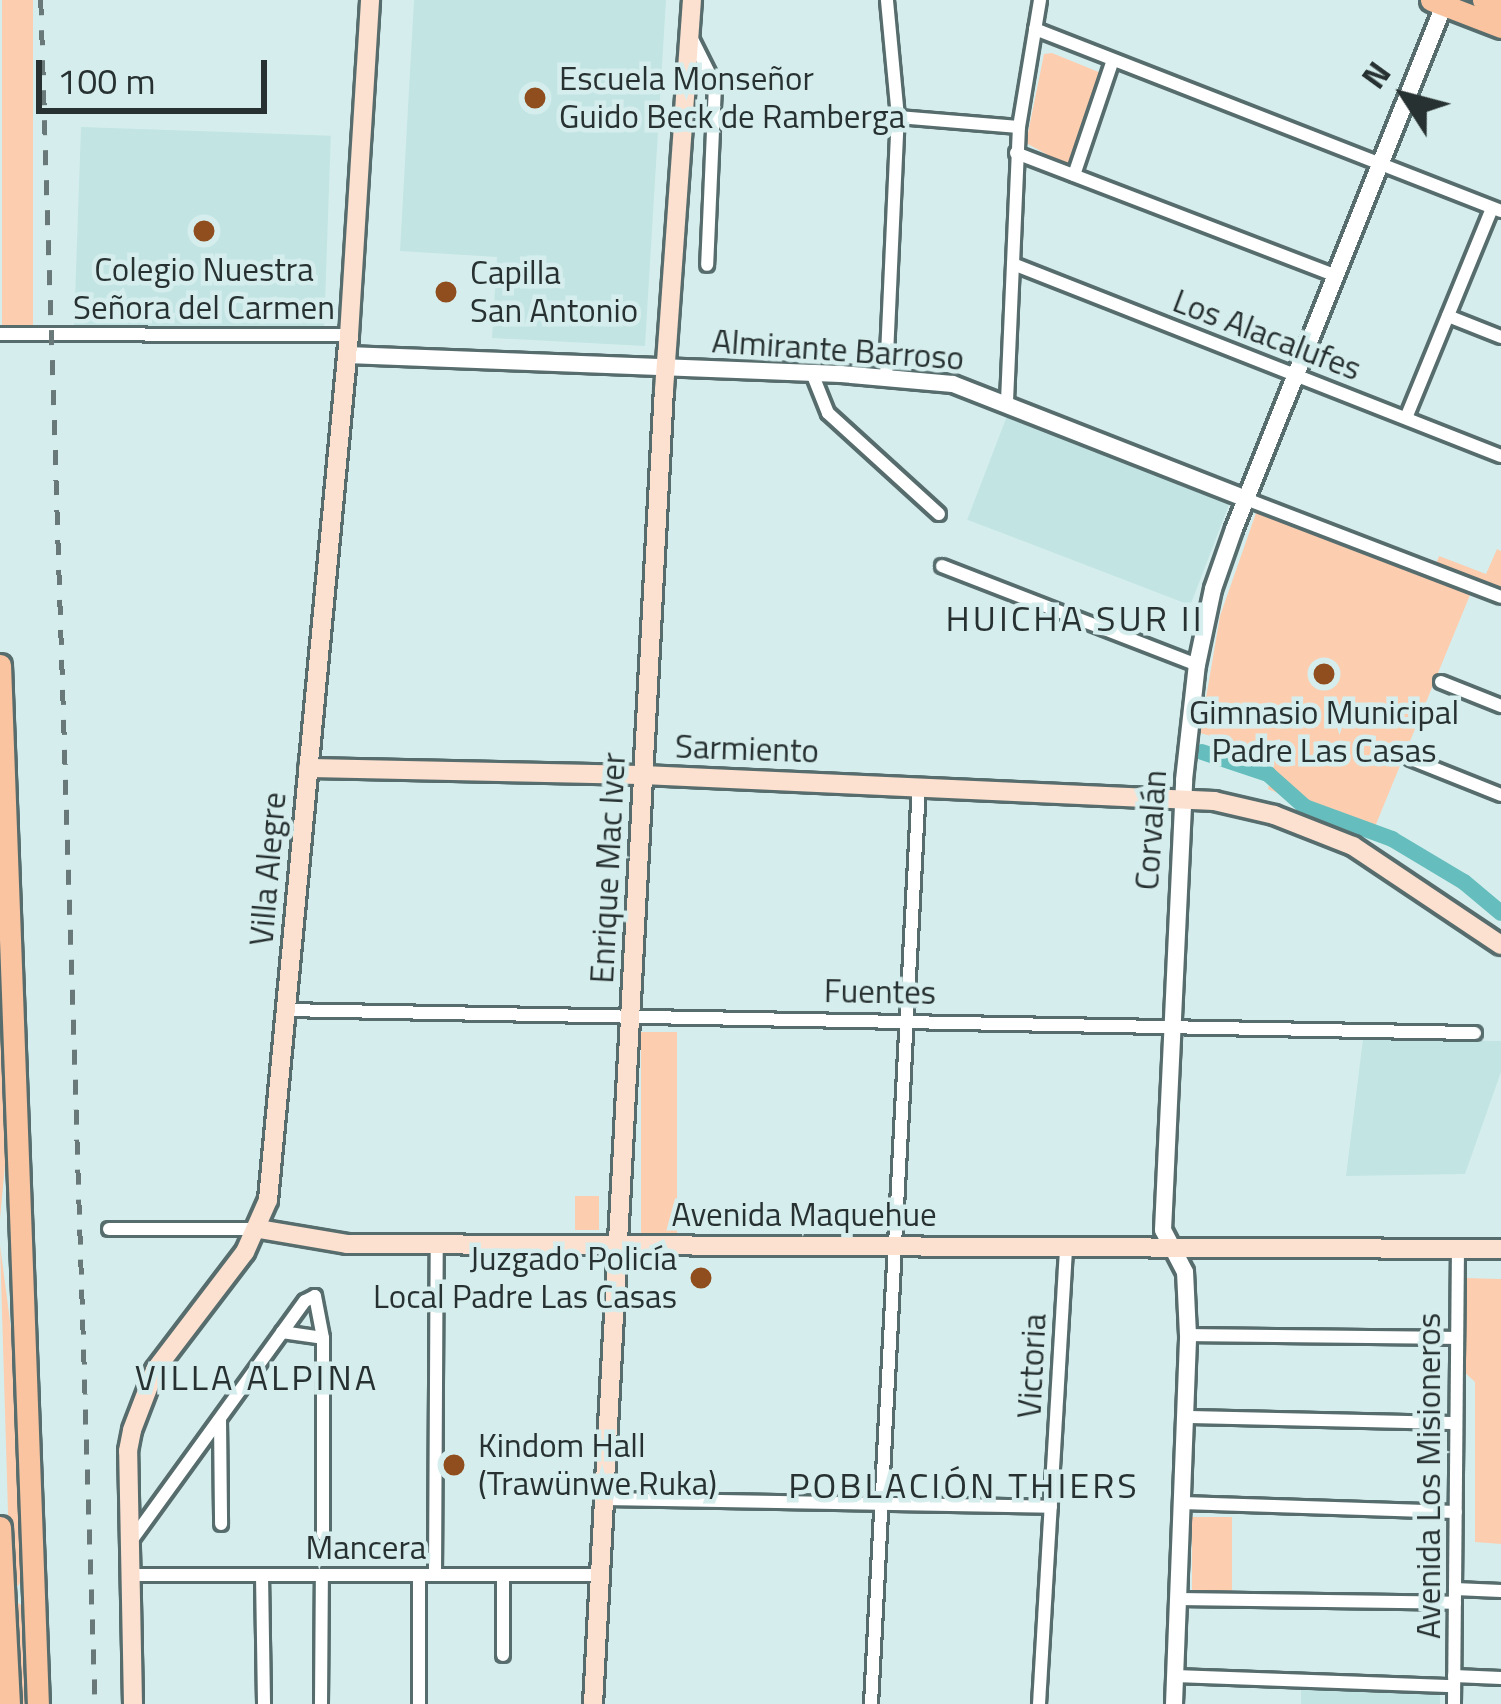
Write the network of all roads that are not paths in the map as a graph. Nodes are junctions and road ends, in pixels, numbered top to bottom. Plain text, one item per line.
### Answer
1 (370, 0) edge
2 (692, 0) edge
3 (887, 0) edge
4 (1040, 0) edge
5 (1483, 0) edge
6 (1440, 2) edge
7 (1501, 7) edge
8 (1501, 27) edge
9 (1035, 29) junction
10 (691, 36) junction
11 (1113, 60) junction
12 (898, 117) junction
13 (1018, 127) junction
14 (1016, 153) junction
15 (1380, 165) junction
16 (1073, 175) junction
17 (1497, 209) edge
18 (1013, 264) junction
19 (707, 265) dead end
20 (1336, 276) junction
21 (1448, 316) junction
22 (0, 334) edge
23 (1501, 337) edge
24 (348, 345) junction
25 (665, 368) junction
26 (812, 373) junction
27 (1296, 375) junction
28 (886, 377) junction
29 (1007, 401) junction
30 (1406, 418) junction
31 (1501, 456) edge
32 (1246, 500) junction
33 (939, 514) dead end
34 (942, 566) dead end
35 (1501, 597) edge
36 (0, 665) edge
37 (1197, 665) junction
38 (1441, 682) dead end
39 (1501, 706) edge
40 (1411, 759) dead end
41 (308, 768) junction
42 (643, 776) junction
43 (2, 780) edge
44 (919, 786) junction
45 (1501, 795) edge
46 (1183, 798) junction
47 (1501, 945) edge
48 (284, 1010) junction
49 (630, 1017) junction
50 (908, 1019) junction
51 (1169, 1023) junction
52 (1475, 1033) dead end
53 (9, 1226) edge
54 (109, 1229) dead end
55 (259, 1229) junction
56 (437, 1245) junction
57 (618, 1245) junction
58 (897, 1245) junction
59 (1066, 1246) junction
60 (1172, 1248) junction
61 (1458, 1249) junction
62 (1501, 1249) edge
63 (281, 1333) junction
64 (1189, 1335) junction
65 (323, 1338) junction
66 (1457, 1338) junction
67 (1185, 1418) junction
68 (220, 1419) junction
69 (1456, 1423) junction
70 (605, 1499) junction
71 (1182, 1503) junction
72 (885, 1504) junction
73 (1051, 1507) junction
74 (1456, 1512) junction
75 (221, 1524) dead end
76 (0, 1527) edge
77 (322, 1534) dead end
78 (130, 1542) junction
79 (131, 1575) junction
80 (262, 1575) junction
81 (322, 1575) junction
82 (419, 1575) junction
83 (434, 1575) junction
84 (503, 1575) junction
85 (601, 1575) junction
86 (1501, 1591) edge
87 (31, 1594) junction
88 (1, 1595) edge
89 (1455, 1596) junction
90 (1178, 1599) junction
91 (503, 1655) dead end
92 (1175, 1676) junction
93 (1501, 1678) edge
94 (1454, 1681) junction
95 (9, 1704) edge
96 (38, 1704) edge
97 (133, 1704) edge
98 (264, 1704) edge
99 (321, 1704) edge
100 (419, 1704) edge
101 (593, 1704) edge
102 (871, 1704) edge
103 (1039, 1704) edge
104 (1174, 1704) edge
105 (1454, 1704) edge

1 - 24 main road, Villa Alegre
2 - 10 main road, Enrique Mac Iver
3 - 12 street
4 - 9 street
5 - 7 main road
6 - 8 main road
6 - 15 street, Corvalán
9 - 11 street
9 - 13 street
10 - 19 street, Enrique Mac Iver
10 - 25 main road, Enrique Mac Iver
11 - 15 street
11 - 16 street
12 - 13 street
12 - 28 street
13 - 14 street
14 - 16 street
14 - 18 street
15 - 17 street
15 - 20 street, Corvalán
16 - 20 street
17 - 21 street
18 - 27 street, Los Alacalufes
18 - 29 street
20 - 27 street, Corvalán
21 - 23 street
21 - 30 street
22 - 24 street, Almirante Barroso
24 - 25 street, Almirante Barroso
24 - 41 main road, Villa Alegre
25 - 26 street, Almirante Barroso
25 - 42 main road, Enrique Mac Iver
26 - 28 street, Almirante Barroso
26 - 33 street
27 - 30 street, Los Alacalufes
27 - 32 street, Corvalán
28 - 29 street, Almirante Barroso
29 - 32 street, Almirante Barroso
30 - 31 street, Los Alacalufes
32 - 35 street, Almirante Barroso
32 - 37 street, Corvalán
34 - 37 street
36 - 43 main road
37 - 46 street, Corvalán
38 - 39 street
40 - 45 street
41 - 42 main road, Sarmiento
41 - 48 main road, Villa Alegre
42 - 44 main road, Sarmiento
42 - 49 main road, Enrique Mac Iver
43 - 53 main road
44 - 46 main road, Sarmiento
44 - 50 street
46 - 47 main road, Sarmiento
46 - 51 street, Corvalán
48 - 49 street, Fuentes
48 - 55 main road, Villa Alegre
49 - 50 street, Fuentes
49 - 57 main road, Enrique Mac Iver
50 - 51 street, Fuentes
50 - 58 street
51 - 52 street, Fuentes
51 - 60 street, Corvalán
53 - 87 main road
54 - 55 street, Avenida Maquehue
55 - 56 main road, Avenida Maquehue
55 - 78 main road, Villa Alegre
56 - 57 main road, Avenida Maquehue
56 - 83 street
57 - 58 main road, Avenida Maquehue
57 - 70 main road, Enrique Mac Iver
58 - 59 main road, Avenida Maquehue
58 - 72 street
59 - 60 main road, Avenida Maquehue
59 - 73 street, Victoria
60 - 61 main road, Avenida Maquehue
60 - 64 street, Corvalán
61 - 62 main road, Avenida Maquehue
61 - 66 street, Avenida Los Misioneros
63 - 65 street
63 - 65 street
63 - 68 street
64 - 66 street
64 - 67 street, Corvalán
65 - 77 street
66 - 69 street, Avenida Los Misioneros
67 - 69 street
67 - 71 street, Corvalán
68 - 75 street
68 - 78 street
69 - 74 street, Avenida Los Misioneros
70 - 72 street
70 - 85 main road, Enrique Mac Iver
71 - 74 street
71 - 90 street, Corvalán
72 - 73 street
72 - 102 street
73 - 103 street, Victoria
74 - 89 street, Avenida Los Misioneros
76 - 88 main road
78 - 79 main road, Villa Alegre
79 - 80 street, Mancera
79 - 97 main road, Villa Alegre
80 - 81 street, Mancera
80 - 98 street
81 - 82 street, Mancera
81 - 99 street
82 - 83 street, Mancera
82 - 100 street
83 - 84 street, Mancera
84 - 85 street, Mancera
84 - 91 street
85 - 101 main road, Enrique Mac Iver
86 - 89 street
87 - 88 main road
87 - 96 main road
88 - 95 main road
89 - 90 street
89 - 94 street, Avenida Los Misioneros
90 - 92 street, Corvalán
92 - 94 street
92 - 104 street, Corvalán
93 - 94 street
94 - 105 street, Avenida Los Misioneros

